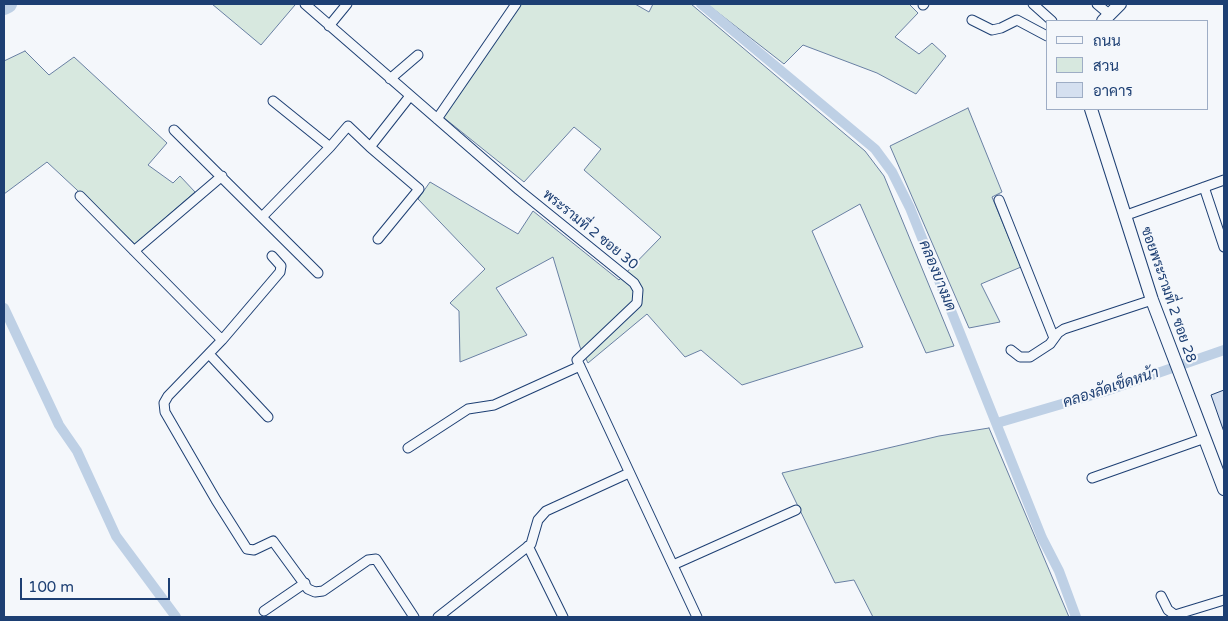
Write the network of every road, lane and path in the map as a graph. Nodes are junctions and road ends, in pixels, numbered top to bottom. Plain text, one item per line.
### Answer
1 (305, 4) edge
2 (347, 4) edge
3 (516, 4) edge
4 (1033, 4) edge
5 (1097, 4) edge
6 (1120, 4) edge
7 (1106, 18) edge
8 (972, 20) dead end
9 (1051, 20) edge
10 (328, 26) junction
11 (1046, 35) edge
12 (418, 55) dead end
13 (390, 79) junction
14 (410, 96) junction
15 (273, 101) dead end
16 (1091, 110) edge
17 (437, 119) junction
18 (174, 130) dead end
19 (330, 147) junction
20 (370, 147) junction
21 (222, 176) junction
22 (1224, 180) edge
23 (1204, 187) junction
24 (80, 196) dead end
25 (999, 200) dead end
26 (263, 216) junction
27 (1124, 216) junction
28 (378, 239) dead end
29 (1224, 247) edge
30 (134, 251) junction
31 (272, 256) dead end
32 (318, 273) dead end
33 (1152, 300) junction
34 (1054, 338) junction
35 (222, 340) junction
36 (1011, 350) dead end
37 (209, 354) junction
38 (580, 366) junction
39 (268, 417) dead end
40 (1205, 438) junction
41 (408, 448) dead end
42 (629, 473) junction
43 (1092, 478) dead end
44 (1224, 489) edge
45 (796, 510) dead end
46 (528, 546) junction
47 (673, 565) junction
48 (305, 584) junction
49 (1161, 596) dead end
50 (1224, 600) edge
51 (264, 611) dead end
52 (414, 617) edge
53 (438, 617) edge
54 (563, 617) edge
55 (697, 617) edge

1 - 10 street, พระรามที่ 2 ซอย 30
2 - 10 street
3 - 17 street
4 - 9 street
5 - 7 street
6 - 7 street
8 - 11 street
10 - 13 street, พระรามที่ 2 ซอย 30
12 - 13 street
13 - 14 street, พระรามที่ 2 ซอย 30
14 - 17 street, พระรามที่ 2 ซอย 30
14 - 20 street
15 - 19 street
16 - 27 street, ซอยพระรามที่ 2 ซอย 28
17 - 38 street, พระรามที่ 2 ซอย 30
18 - 21 street
19 - 20 street
19 - 26 street
20 - 28 street
21 - 26 street
21 - 30 street
22 - 23 street
23 - 27 street
23 - 29 street
24 - 30 street
25 - 34 street
26 - 32 street
27 - 33 street, ซอยพระรามที่ 2 ซอย 28
30 - 35 street
31 - 35 street
33 - 34 street
33 - 40 street, ซอยพระรามที่ 2 ซอย 28
34 - 36 street
35 - 37 street
37 - 39 street
37 - 48 street
38 - 41 street
38 - 42 street
40 - 43 street
40 - 44 street, ซอยพระรามที่ 2 ซอย 28
42 - 46 street
42 - 47 street
45 - 47 street
46 - 53 street
46 - 54 street
47 - 55 street
48 - 51 street
48 - 52 street
49 - 50 street

